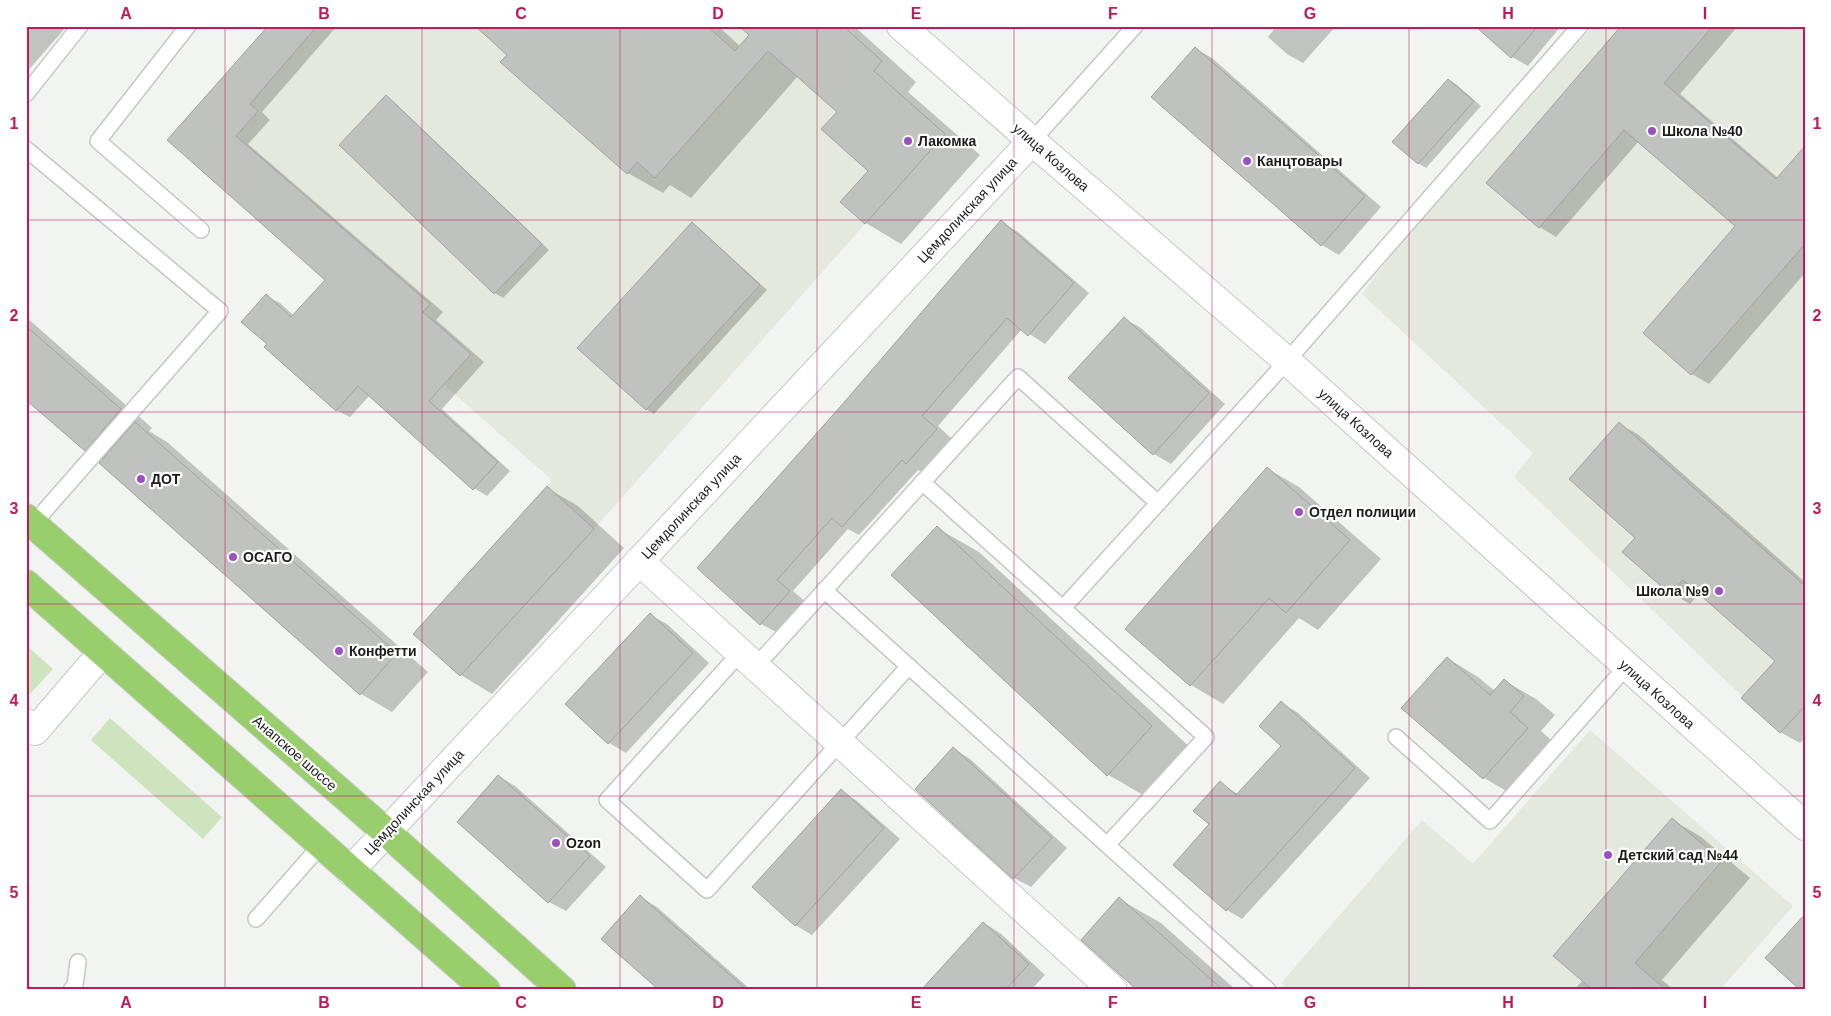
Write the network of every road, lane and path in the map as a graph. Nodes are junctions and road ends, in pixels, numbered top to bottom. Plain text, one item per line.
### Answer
1 (80, 26) edge
2 (188, 26) edge
3 (901, 26) edge
4 (1135, 26) edge
5 (1580, 26) edge
6 (26, 94) edge
7 (1032, 141) junction
8 (26, 149) edge
9 (201, 230) dead end
10 (1288, 361) junction
11 (922, 482) junction
12 (1158, 503) junction
13 (29, 521) edge
14 (639, 561) junction
15 (26, 584) edge
16 (824, 590) junction
17 (1063, 608) junction
18 (102, 653) junction
19 (748, 660) junction
20 (909, 666) junction
21 (1626, 666) junction
22 (31, 727) edge
23 (1396, 737) dead end
24 (840, 743) junction
25 (1805, 826) edge
26 (386, 832) junction
27 (321, 845) junction
28 (1107, 846) junction
29 (350, 871) junction
30 (256, 919) dead end
31 (78, 962) dead end
32 (1110, 989) edge
33 (71, 990) edge
34 (486, 990) edge
35 (562, 990) edge
36 (1268, 990) edge

1 - 6 lane
2 - 9 lane
3 - 7 street, улица Козлова
4 - 7 lane
5 - 10 lane
7 - 10 street, улица Козлова
7 - 14 street, Цемдолинская улица
8 - 13 lane
10 - 12 lane
10 - 21 street, улица Козлова
11 - 12 lane
11 - 16 lane
11 - 17 lane
12 - 17 lane
13 - 26 highway, Анапское шоссе
14 - 19 street
14 - 26 street, Цемдолинская улица
15 - 18 highway
16 - 19 lane
16 - 20 lane
17 - 28 lane
18 - 22 street
18 - 27 highway
19 - 24 street
19 - 24 lane
20 - 24 lane
20 - 28 lane
21 - 23 lane
21 - 25 street, улица Козлова
24 - 32 street
26 - 29 street, Цемдолинская улица
26 - 35 highway, Анапское шоссе
27 - 29 highway
27 - 30 lane
28 - 36 lane
29 - 34 highway
31 - 33 lane

